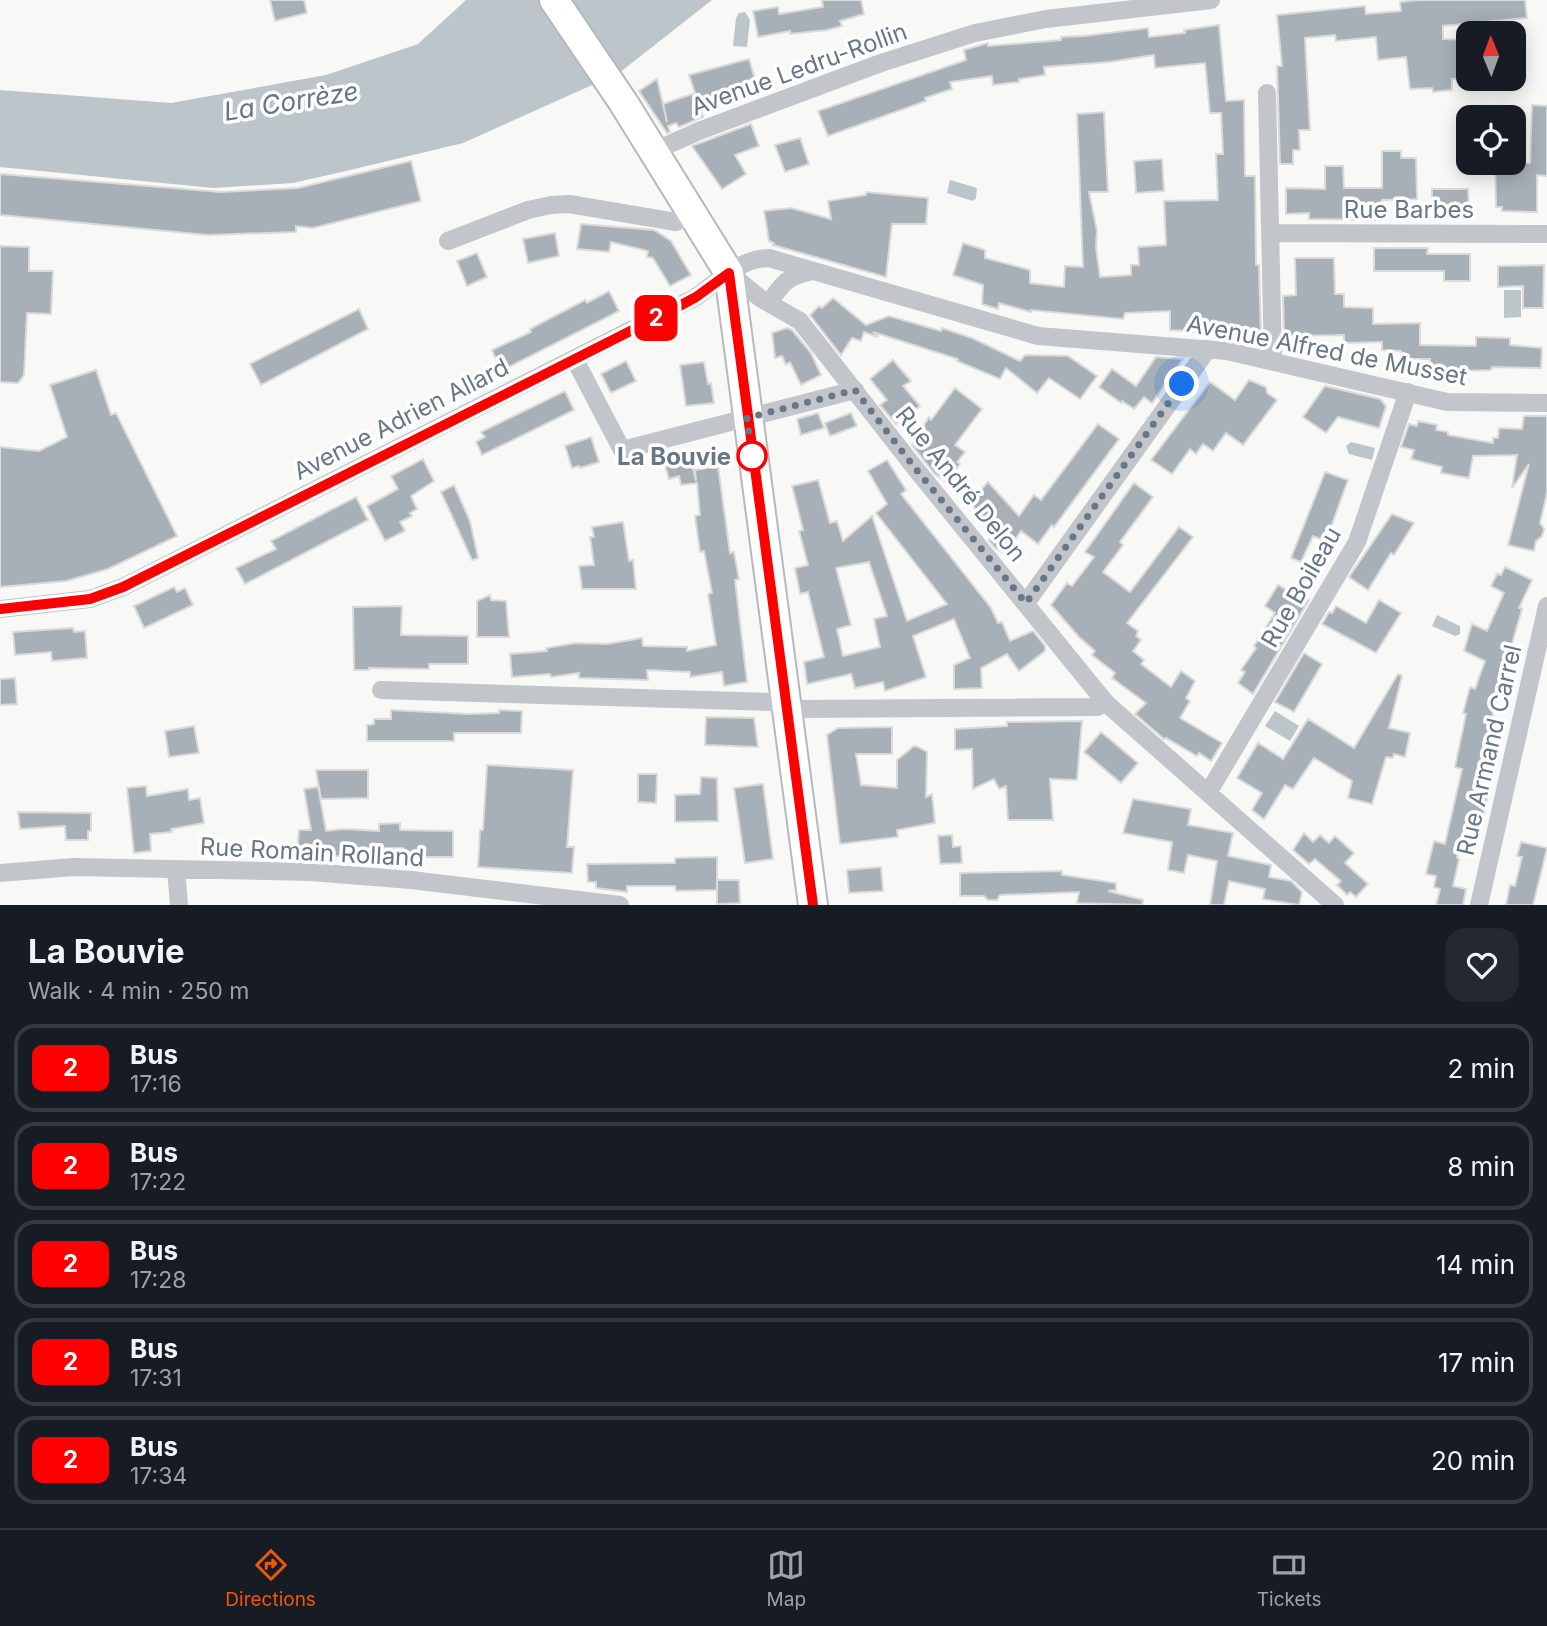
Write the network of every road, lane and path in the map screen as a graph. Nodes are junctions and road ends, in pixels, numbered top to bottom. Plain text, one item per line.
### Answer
1 (554, 0) edge
2 (1211, 0) edge
3 (1267, 93) dead end
4 (654, 151) junction
5 (693, 213) junction
6 (1271, 233) junction
7 (1547, 234) edge
8 (448, 241) dead end
9 (813, 271) junction
10 (729, 273) junction
11 (769, 303) junction
12 (1208, 349) junction
13 (575, 360) junction
14 (1273, 361) junction
15 (855, 390) junction
16 (1408, 392) junction
17 (1547, 403) edge
18 (747, 418) junction
19 (1026, 603) junction
20 (1547, 606) edge
21 (0, 609) edge
22 (1540, 671) edge
23 (381, 690) dead end
24 (1106, 703) junction
25 (786, 706) junction
26 (1208, 793) junction
27 (176, 869) junction
28 (0, 873) edge
29 (543, 900) edge
30 (179, 905) edge
31 (620, 905) edge
32 (813, 905) edge
33 (1335, 905) edge
34 (1479, 905) edge

1 - 4 main road
2 - 4 street, Avenue Ledru-Rollin
3 - 6 street
4 - 5 main road
5 - 8 street
5 - 10 main road
6 - 7 street, Rue Barbes
6 - 14 street
9 - 10 street, Avenue Alfred de Musset
9 - 11 street
9 - 12 street, Avenue Alfred de Musset
10 - 11 street, Rue André Delon
10 - 13 street, Avenue Adrien Allard
10 - 18 main road
11 - 15 street, Rue André Delon
12 - 14 street, Avenue Alfred de Musset
12 - 19 street
13 - 18 street
13 - 21 street, Avenue Adrien Allard
14 - 16 street, Avenue Alfred de Musset
15 - 18 street
15 - 19 street, Rue André Delon
16 - 17 street, Avenue Alfred de Musset
16 - 26 street, Rue Boileau
18 - 25 main road
19 - 24 street, Rue André Delon
20 - 22 street, Rue Armand Carrel
22 - 34 street, Rue Armand Carrel
23 - 25 street
24 - 25 street
24 - 26 street, Rue André Delon
25 - 32 main road
26 - 33 street, Rue André Delon
27 - 28 street, Rue Romain Rolland
27 - 29 street, Rue Romain Rolland
27 - 30 street
29 - 31 street, Rue Romain Rolland

